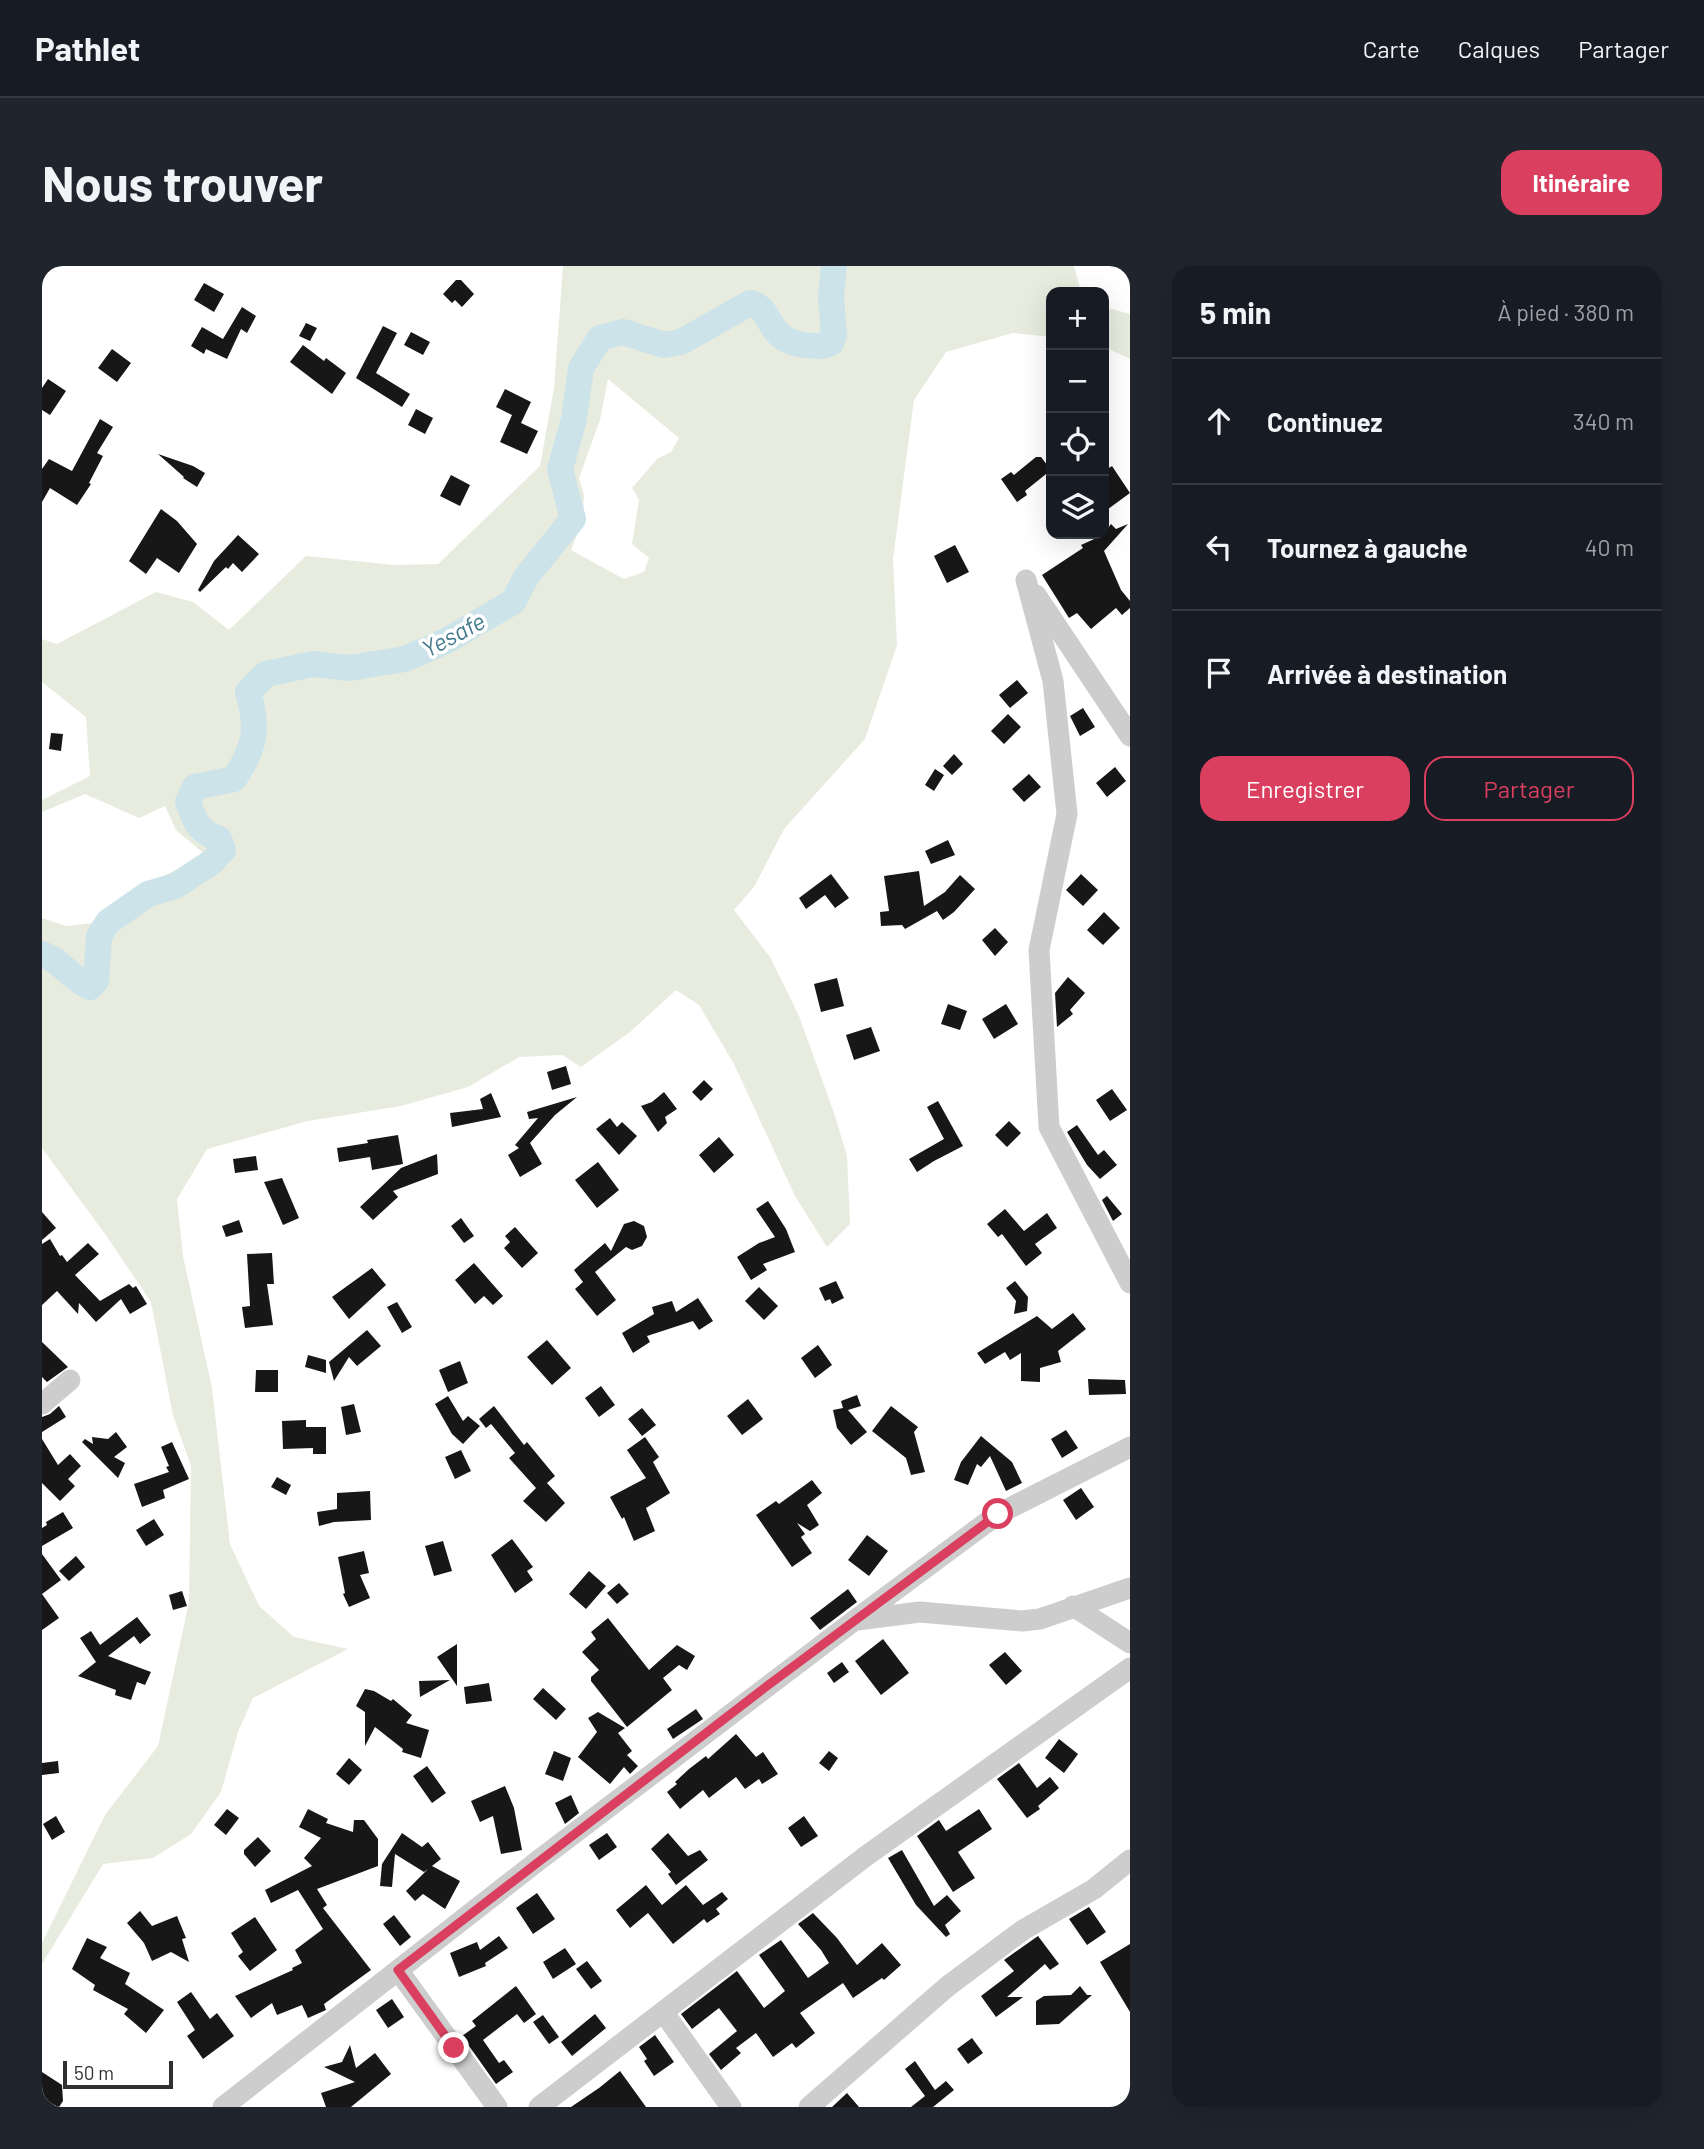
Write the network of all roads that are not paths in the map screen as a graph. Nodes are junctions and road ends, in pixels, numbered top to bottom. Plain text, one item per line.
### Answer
1 (1130, 736) edge
2 (1130, 1283) edge
3 (70, 1380) dead end
4 (42, 1404) edge
5 (1130, 1447) edge
6 (1130, 1588) edge
7 (1073, 1606) junction
8 (855, 1620) junction
9 (1130, 1643) edge
10 (1130, 1668) edge
11 (1130, 1860) edge
12 (398, 1970) junction
13 (664, 2013) junction
14 (223, 2107) edge
15 (497, 2107) edge
16 (539, 2107) edge
17 (731, 2107) edge
18 (809, 2107) edge

1 - 2 street
3 - 4 street
5 - 8 street
6 - 7 street
7 - 8 street
7 - 9 street
8 - 12 street
10 - 13 street
11 - 18 street
12 - 14 street
12 - 15 street
13 - 16 street
13 - 17 street

